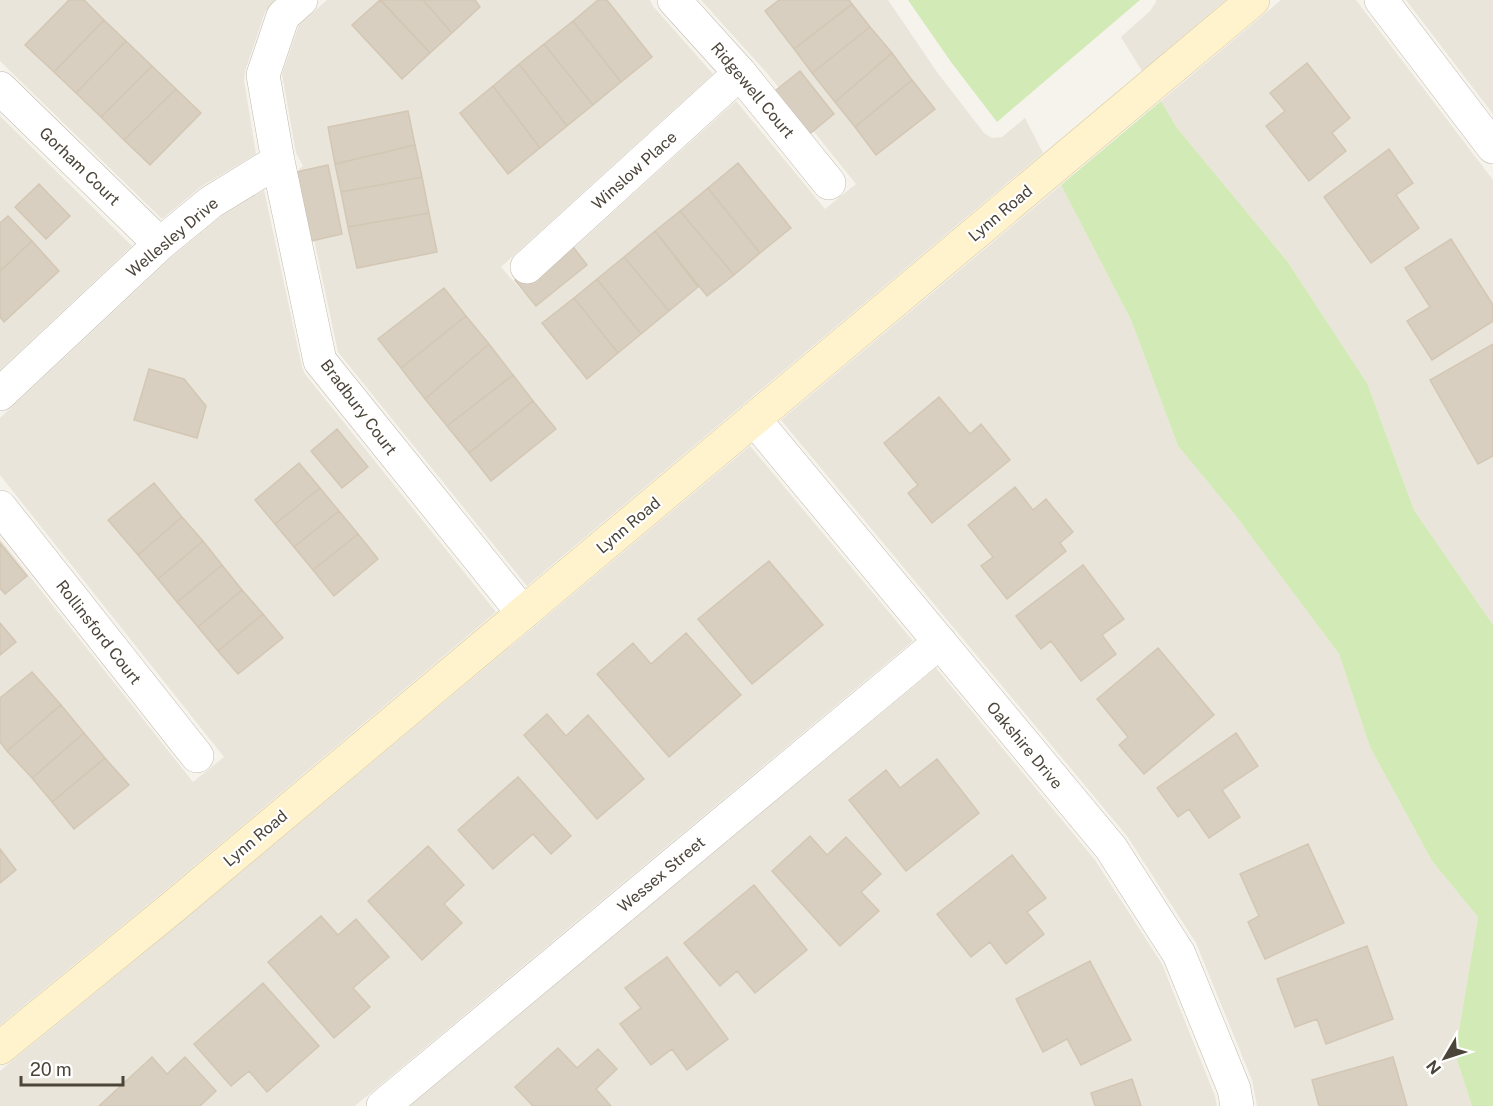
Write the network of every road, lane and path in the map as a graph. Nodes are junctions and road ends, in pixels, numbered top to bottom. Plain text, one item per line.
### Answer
1 (301, 0) edge
2 (674, 0) edge
3 (1253, 0) edge
4 (1381, 0) edge
5 (740, 74) junction
6 (0, 88) edge
7 (1493, 147) edge
8 (278, 161) junction
9 (829, 183) dead end
10 (160, 244) junction
11 (527, 267) dead end
12 (0, 394) edge
13 (754, 419) junction
14 (0, 507) edge
15 (523, 613) junction
16 (940, 642) junction
17 (197, 756) dead end
18 (0, 1048) edge
19 (383, 1106) edge
20 (1237, 1106) edge

1 - 8 street
2 - 5 street, Ridgewell Court
3 - 13 street, Lynn Road
4 - 7 street
5 - 9 street, Ridgewell Court
5 - 11 street, Winslow Place
6 - 10 street, Gorham Court
8 - 10 street, Wellesley Drive
8 - 15 street, Bradbury Court
10 - 12 street, Wellesley Drive
13 - 15 street, Lynn Road
13 - 16 street, Oakshire Drive
14 - 17 street, Rollinsford Court
15 - 18 street, Lynn Road
16 - 19 street, Wessex Street
16 - 20 street, Oakshire Drive

